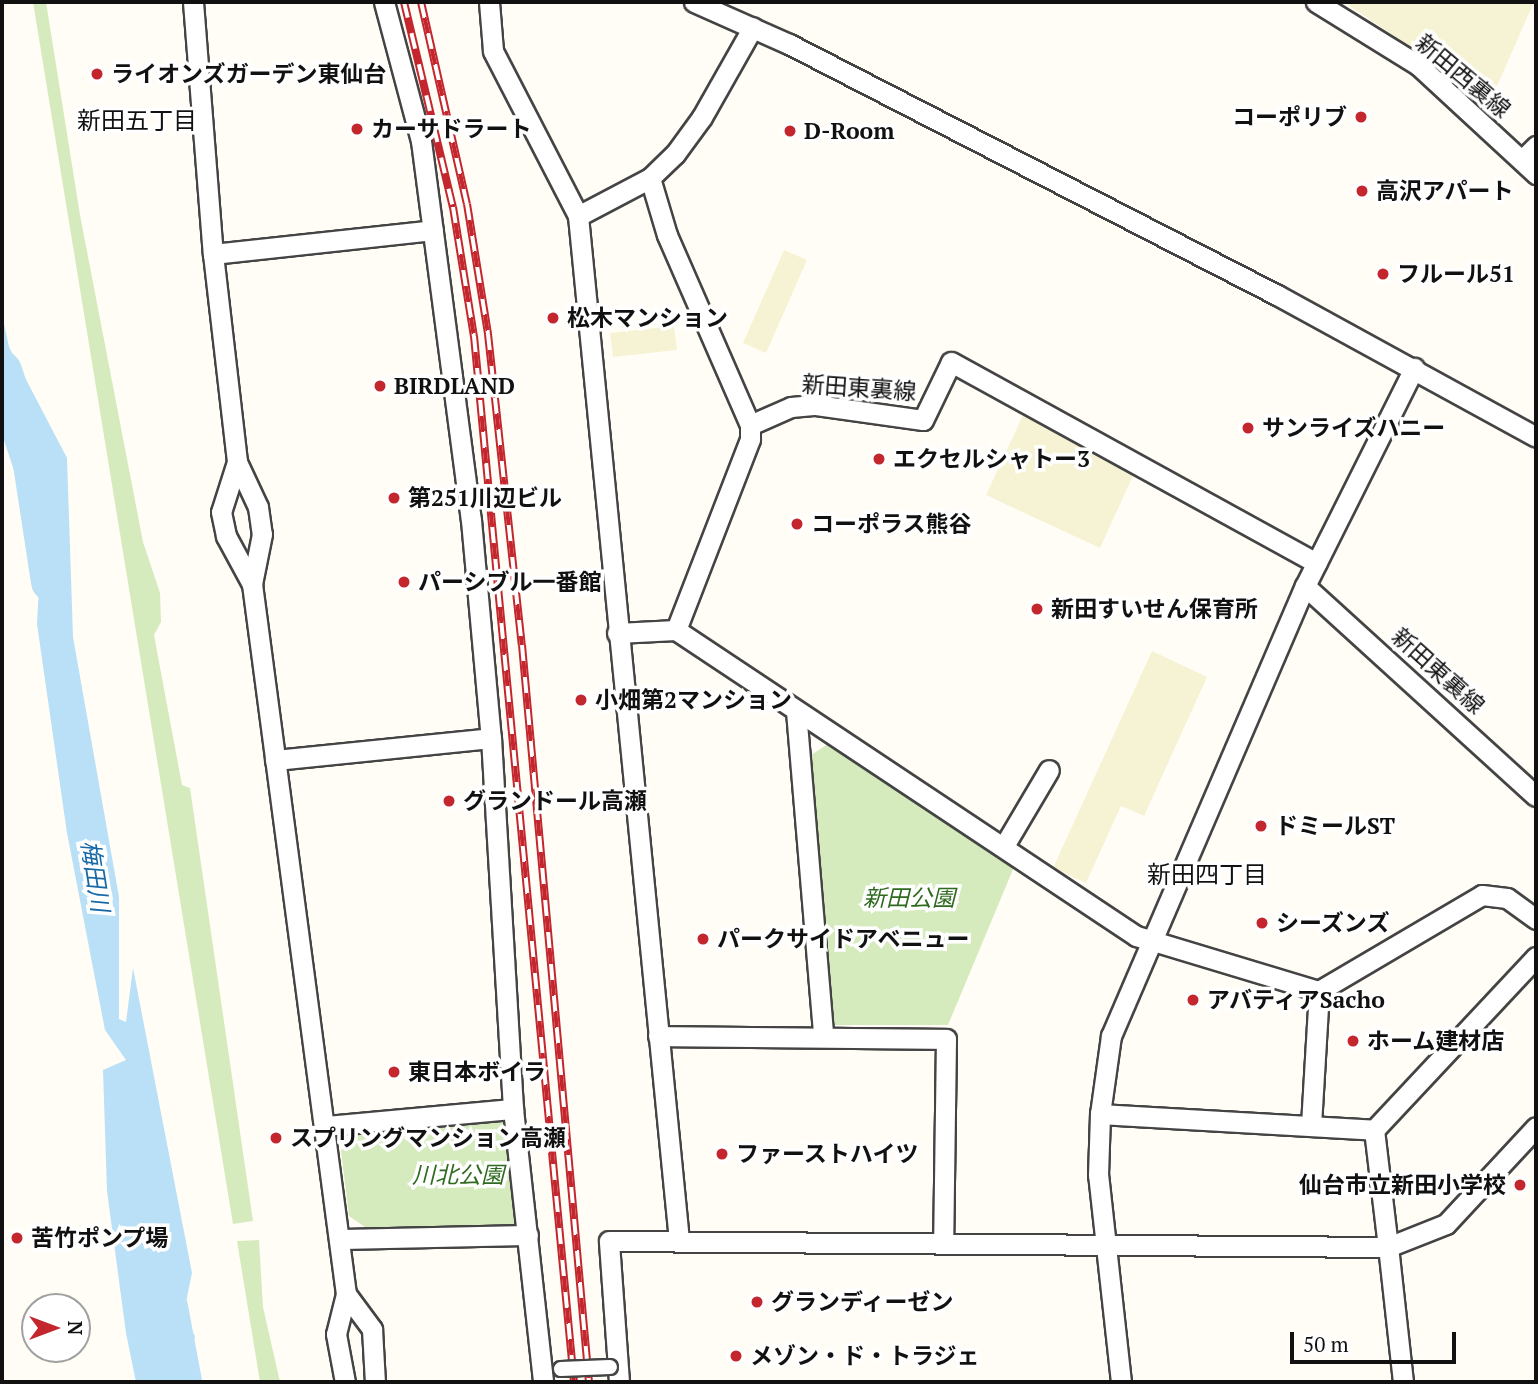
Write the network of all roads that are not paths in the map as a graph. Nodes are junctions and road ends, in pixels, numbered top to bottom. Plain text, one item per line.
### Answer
1 (194, 2) edge
2 (384, 2) edge
3 (489, 2) edge
4 (694, 2) edge
5 (1316, 2) edge
6 (728, 7) edge
7 (752, 27) junction
8 (1532, 160) edge
9 (650, 178) junction
10 (578, 216) junction
11 (433, 230) junction
12 (213, 254) junction
13 (1414, 368) junction
14 (750, 425) junction
15 (1536, 437) edge
16 (237, 462) junction
17 (1317, 563) junction
18 (252, 584) junction
19 (1306, 586) junction
20 (676, 630) junction
21 (617, 633) junction
22 (796, 711) junction
23 (491, 738) junction
24 (275, 761) junction
25 (1049, 770) dead end
26 (1536, 796) edge
27 (1004, 846) junction
28 (1536, 919) edge
29 (1153, 941) junction
30 (1536, 957) edge
31 (1319, 991) junction
32 (823, 1035) junction
33 (658, 1036) junction
34 (513, 1109) junction
35 (1100, 1114) junction
36 (1311, 1125) junction
37 (325, 1126) junction
38 (1536, 1127) edge
39 (1374, 1130) junction
40 (527, 1235) junction
41 (340, 1239) junction
42 (679, 1241) junction
43 (943, 1242) junction
44 (1104, 1243) junction
45 (1388, 1247) junction
46 (346, 1294) junction
47 (561, 1369) dead end
48 (614, 1375) edge
49 (345, 1382) edge
50 (375, 1382) edge
51 (543, 1382) edge
52 (1121, 1382) edge
53 (1403, 1382) edge

1 - 12 street
2 - 11 street
3 - 10 street
4 - 6 street
5 - 8 street, 新田西裏線
6 - 7 street
7 - 9 street
7 - 13 street
9 - 10 street
9 - 14 street
10 - 21 street
11 - 12 street
11 - 23 street
12 - 16 street
13 - 15 street
13 - 17 street
14 - 17 street, 新田東裏線
14 - 20 street
16 - 18 street
16 - 18 street
17 - 19 street
18 - 24 street
19 - 26 street, 新田東裏線
19 - 29 street
20 - 21 street
20 - 22 street
21 - 33 street
22 - 27 street
22 - 32 street
23 - 24 street
23 - 34 street
24 - 37 street
25 - 27 street
27 - 29 street
28 - 31 street
29 - 31 street
29 - 35 street
30 - 39 street
31 - 36 street
32 - 33 street
32 - 43 street
33 - 42 street
34 - 37 street
34 - 40 street
35 - 36 street
35 - 44 street
36 - 39 street
37 - 41 street
38 - 45 street
39 - 45 street
40 - 41 street
40 - 51 street
41 - 46 street
42 - 43 street
42 - 48 street
43 - 44 street
44 - 45 street
44 - 52 street
45 - 53 street
46 - 49 street
46 - 50 street
47 - 48 street, bridge

